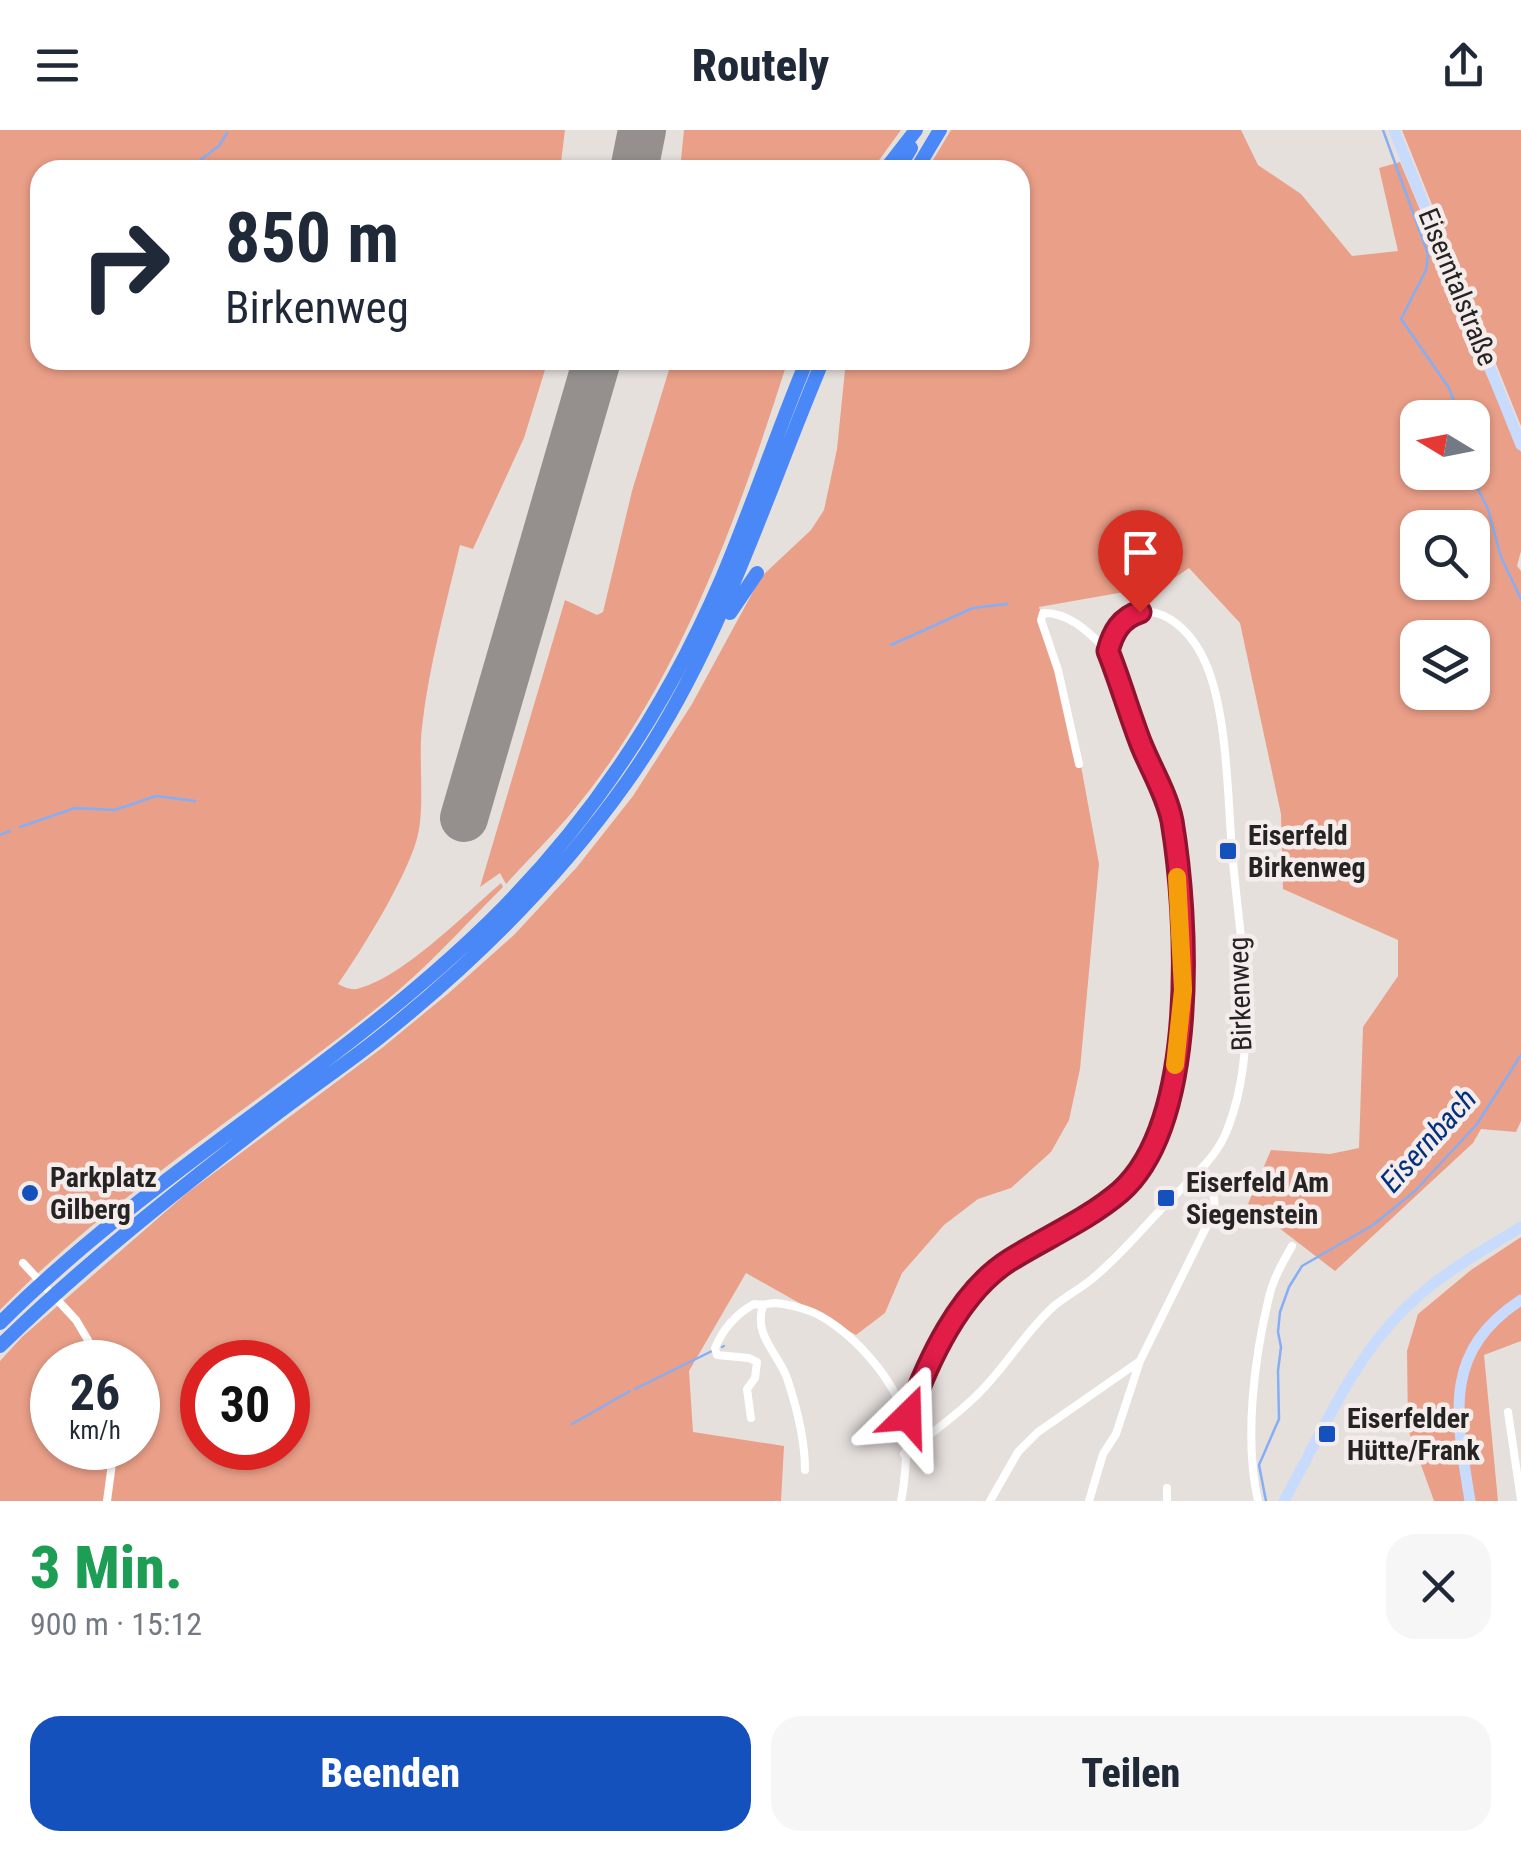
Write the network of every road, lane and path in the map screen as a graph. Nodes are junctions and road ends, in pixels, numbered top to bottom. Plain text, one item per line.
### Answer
1 (919, 130) edge
2 (940, 130) edge
3 (1394, 130) edge
4 (894, 160) edge
5 (903, 160) edge
6 (922, 160) edge
7 (796, 370) edge
8 (802, 370) edge
9 (818, 370) edge
10 (786, 411) junction
11 (1521, 445) edge
12 (757, 573) dead end
13 (710, 642) junction
14 (1108, 651) junction
15 (1079, 764) dead end
16 (1195, 1174) junction
17 (1521, 1227) edge
18 (1292, 1246) dead end
19 (23, 1263) dead end
20 (1521, 1300) edge
21 (763, 1306) junction
22 (0, 1323) edge
23 (88, 1340) edge
24 (0, 1346) edge
25 (1140, 1362) junction
26 (1508, 1412) dead end
27 (752, 1418) dead end
28 (906, 1422) junction
29 (904, 1454) junction
30 (111, 1470) edge
31 (805, 1470) dead end
32 (1167, 1488) dead end
33 (1521, 1500) edge
34 (107, 1501) edge
35 (900, 1501) edge
36 (990, 1501) edge
37 (1089, 1501) edge
38 (1166, 1501) edge
39 (1258, 1501) edge
40 (1284, 1501) edge
41 (1470, 1501) edge

1 - 4 highway
1 - 5 highway
2 - 6 highway
3 - 11 main road, Eiserntalstraße
7 - 10 highway
8 - 10 highway
9 - 13 highway
10 - 22 highway
12 - 13 highway
13 - 24 highway
14 - 15 street
14 - 16 street, Birkenweg
14 - 28 street
16 - 25 street
16 - 29 street, Birkenweg
17 - 40 main road
18 - 39 street
19 - 23 street
20 - 41 main road
21 - 27 street
21 - 28 street
21 - 31 street
25 - 36 street
25 - 37 street
26 - 33 street
28 - 29 street
29 - 35 street
30 - 34 street
32 - 38 street

